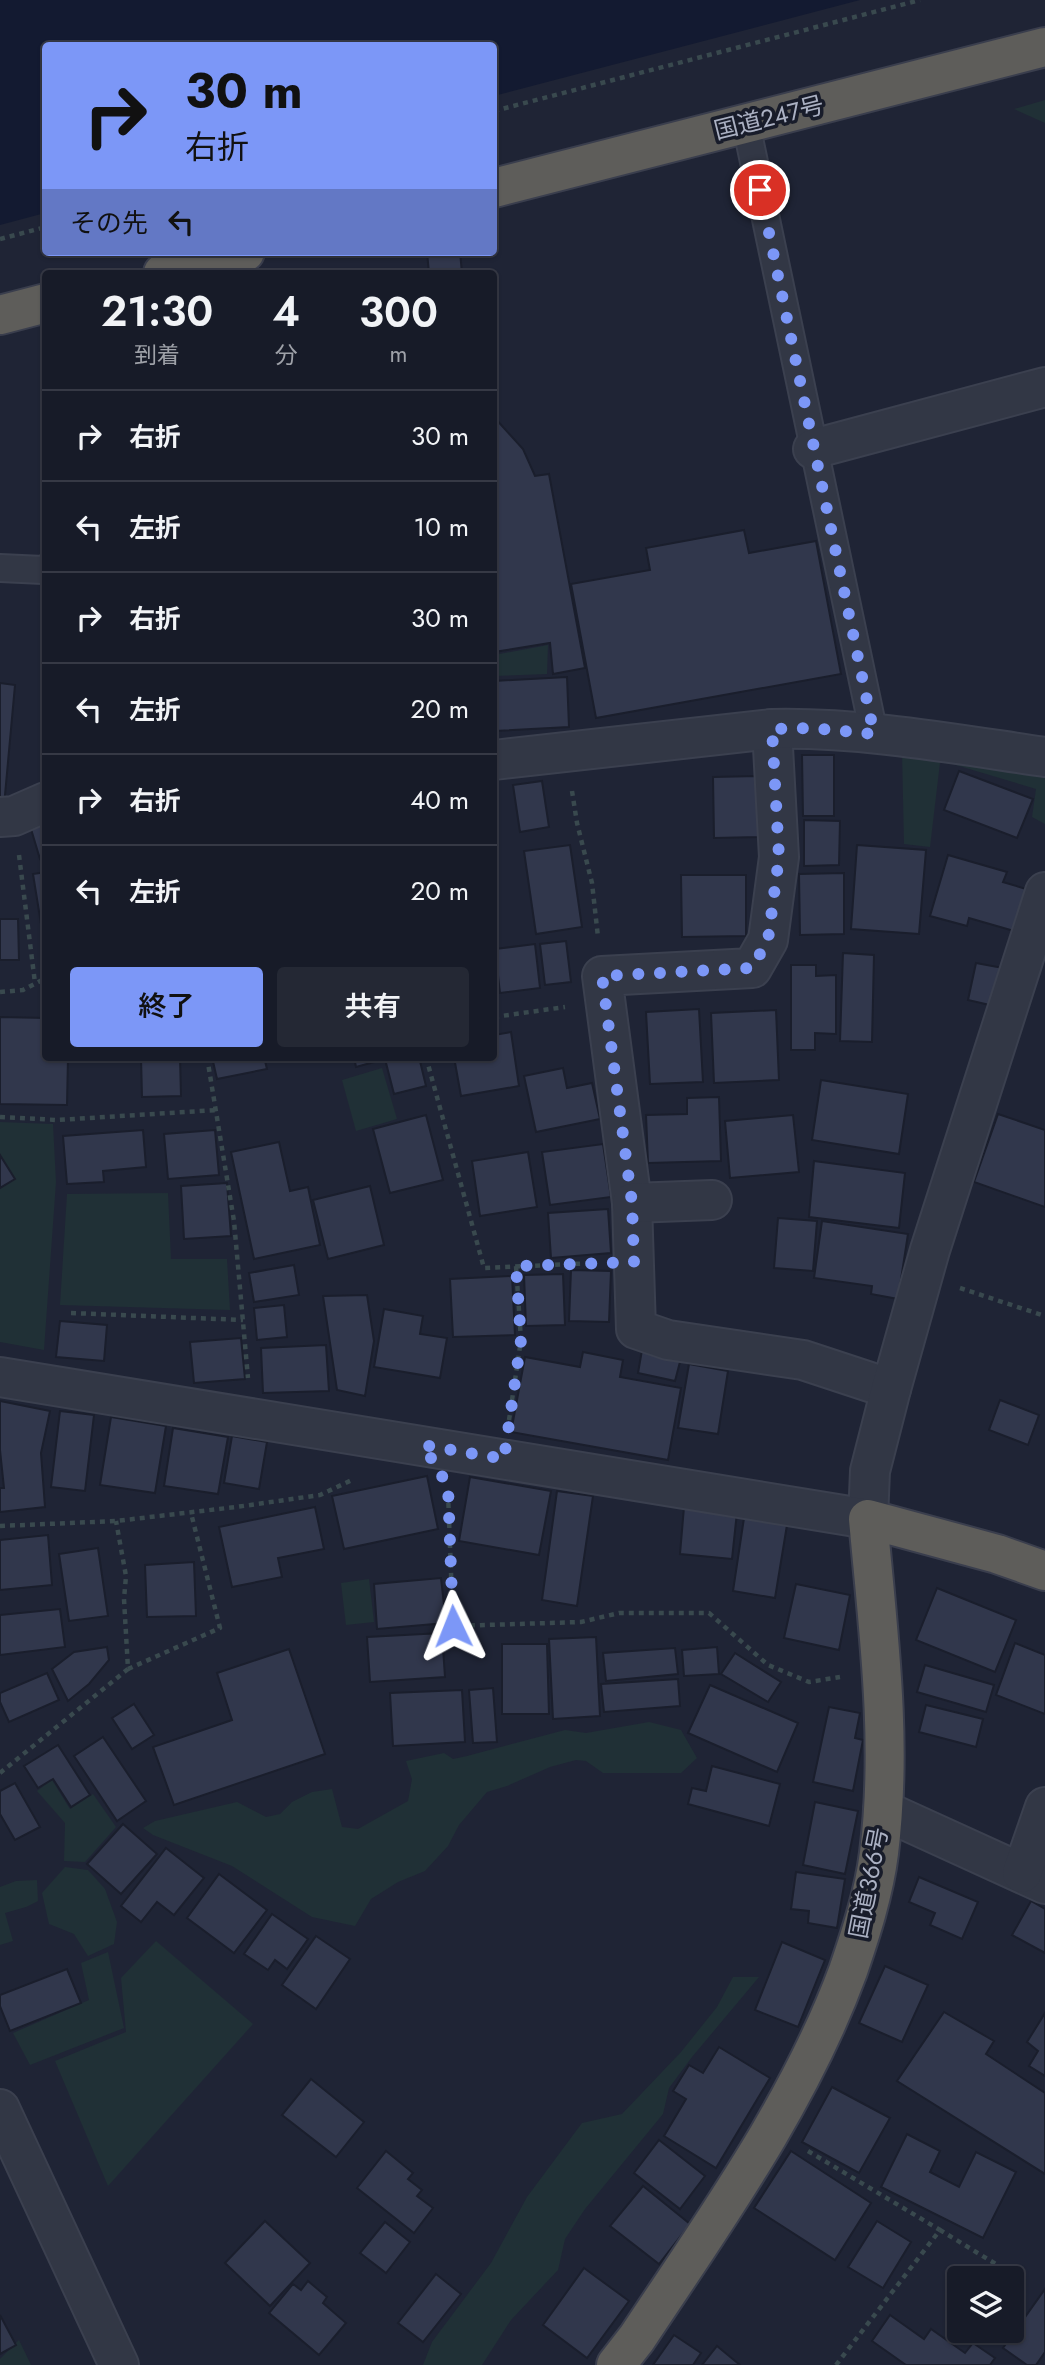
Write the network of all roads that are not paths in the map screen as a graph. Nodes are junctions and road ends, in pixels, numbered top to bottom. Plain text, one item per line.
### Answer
1 (1045, 47) edge
2 (746, 124) junction
3 (497, 187) edge
4 (229, 256) edge
5 (175, 270) edge
6 (42, 304) edge
7 (0, 315) edge
8 (1045, 387) edge
9 (814, 449) junction
10 (0, 568) edge
11 (42, 570) edge
12 (772, 729) junction
13 (874, 734) junction
14 (1045, 757) edge
15 (497, 760) edge
16 (1045, 892) edge
17 (712, 1200) dead end
18 (632, 1203) junction
19 (0, 1377) edge
20 (891, 1389) junction
21 (868, 1520) junction
22 (1045, 1571) edge
23 (1045, 1807) edge
24 (883, 1810) junction
25 (1033, 1878) edge
26 (0, 2109) edge
27 (119, 2365) edge
28 (616, 2365) edge

1 - 2 highway, 国道247号
2 - 3 highway, 国道247号
2 - 9 lane
4 - 5 highway
6 - 7 highway
8 - 9 street
9 - 13 lane
10 - 11 lane
12 - 13 street
12 - 15 street
12 - 18 street
13 - 14 street
16 - 20 street
17 - 18 street
18 - 20 street
19 - 21 street
20 - 21 street
21 - 22 highway
21 - 24 highway, 国道366号
23 - 25 street
24 - 25 street
24 - 28 highway, 国道366号
26 - 27 street

